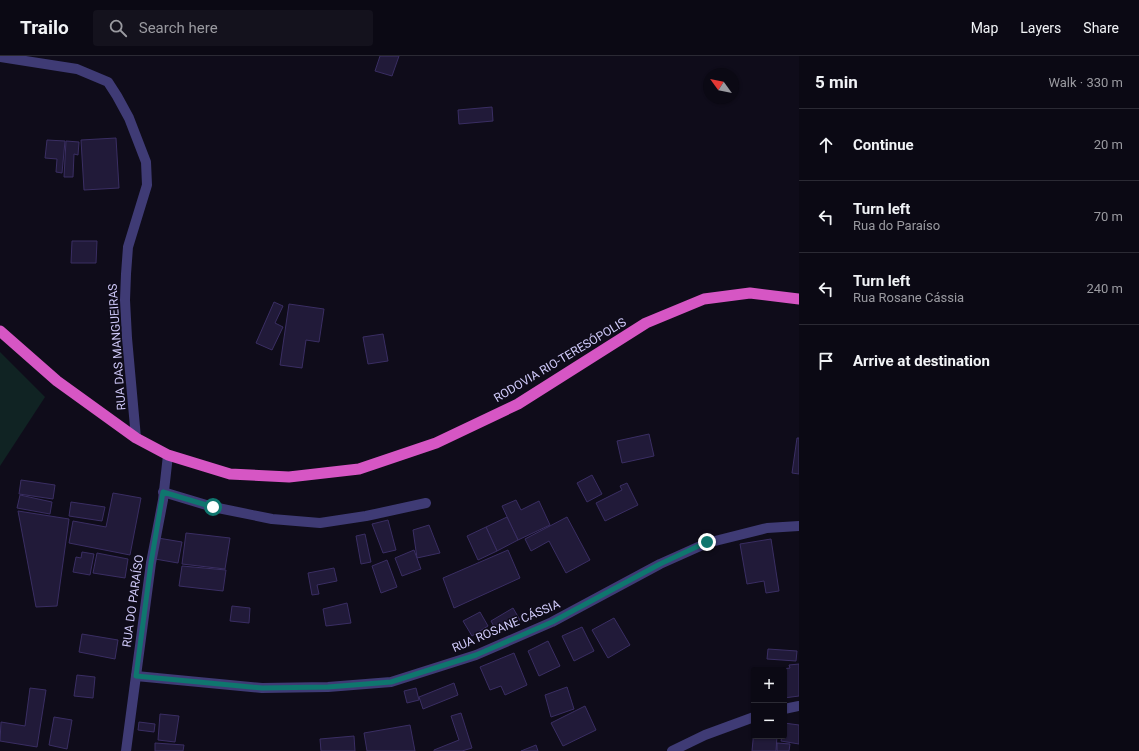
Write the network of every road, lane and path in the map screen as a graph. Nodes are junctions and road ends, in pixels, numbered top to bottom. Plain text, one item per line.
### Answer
1 (0, 57) edge
2 (799, 299) edge
3 (0, 331) edge
4 (136, 438) junction
5 (168, 455) junction
6 (163, 492) junction
7 (426, 503) dead end
8 (799, 526) edge
9 (136, 676) junction
10 (799, 706) edge
11 (787, 708) edge
12 (751, 718) edge
13 (126, 751) edge
14 (672, 751) edge

1 - 4 street, RUA DAS MANGUEIRAS
2 - 5 highway, RODOVIA RIO-TERESÓPOLIS
3 - 4 highway, RODOVIA RIO-TERESÓPOLIS
4 - 5 highway, RODOVIA RIO-TERESÓPOLIS
5 - 6 street, RUA DO PARAÍSO
6 - 7 street
6 - 9 street, RUA DO PARAÍSO
8 - 9 street, RUA ROSANE CÁSSIA
9 - 13 street, RUA DO PARAÍSO
10 - 11 street
12 - 14 street

